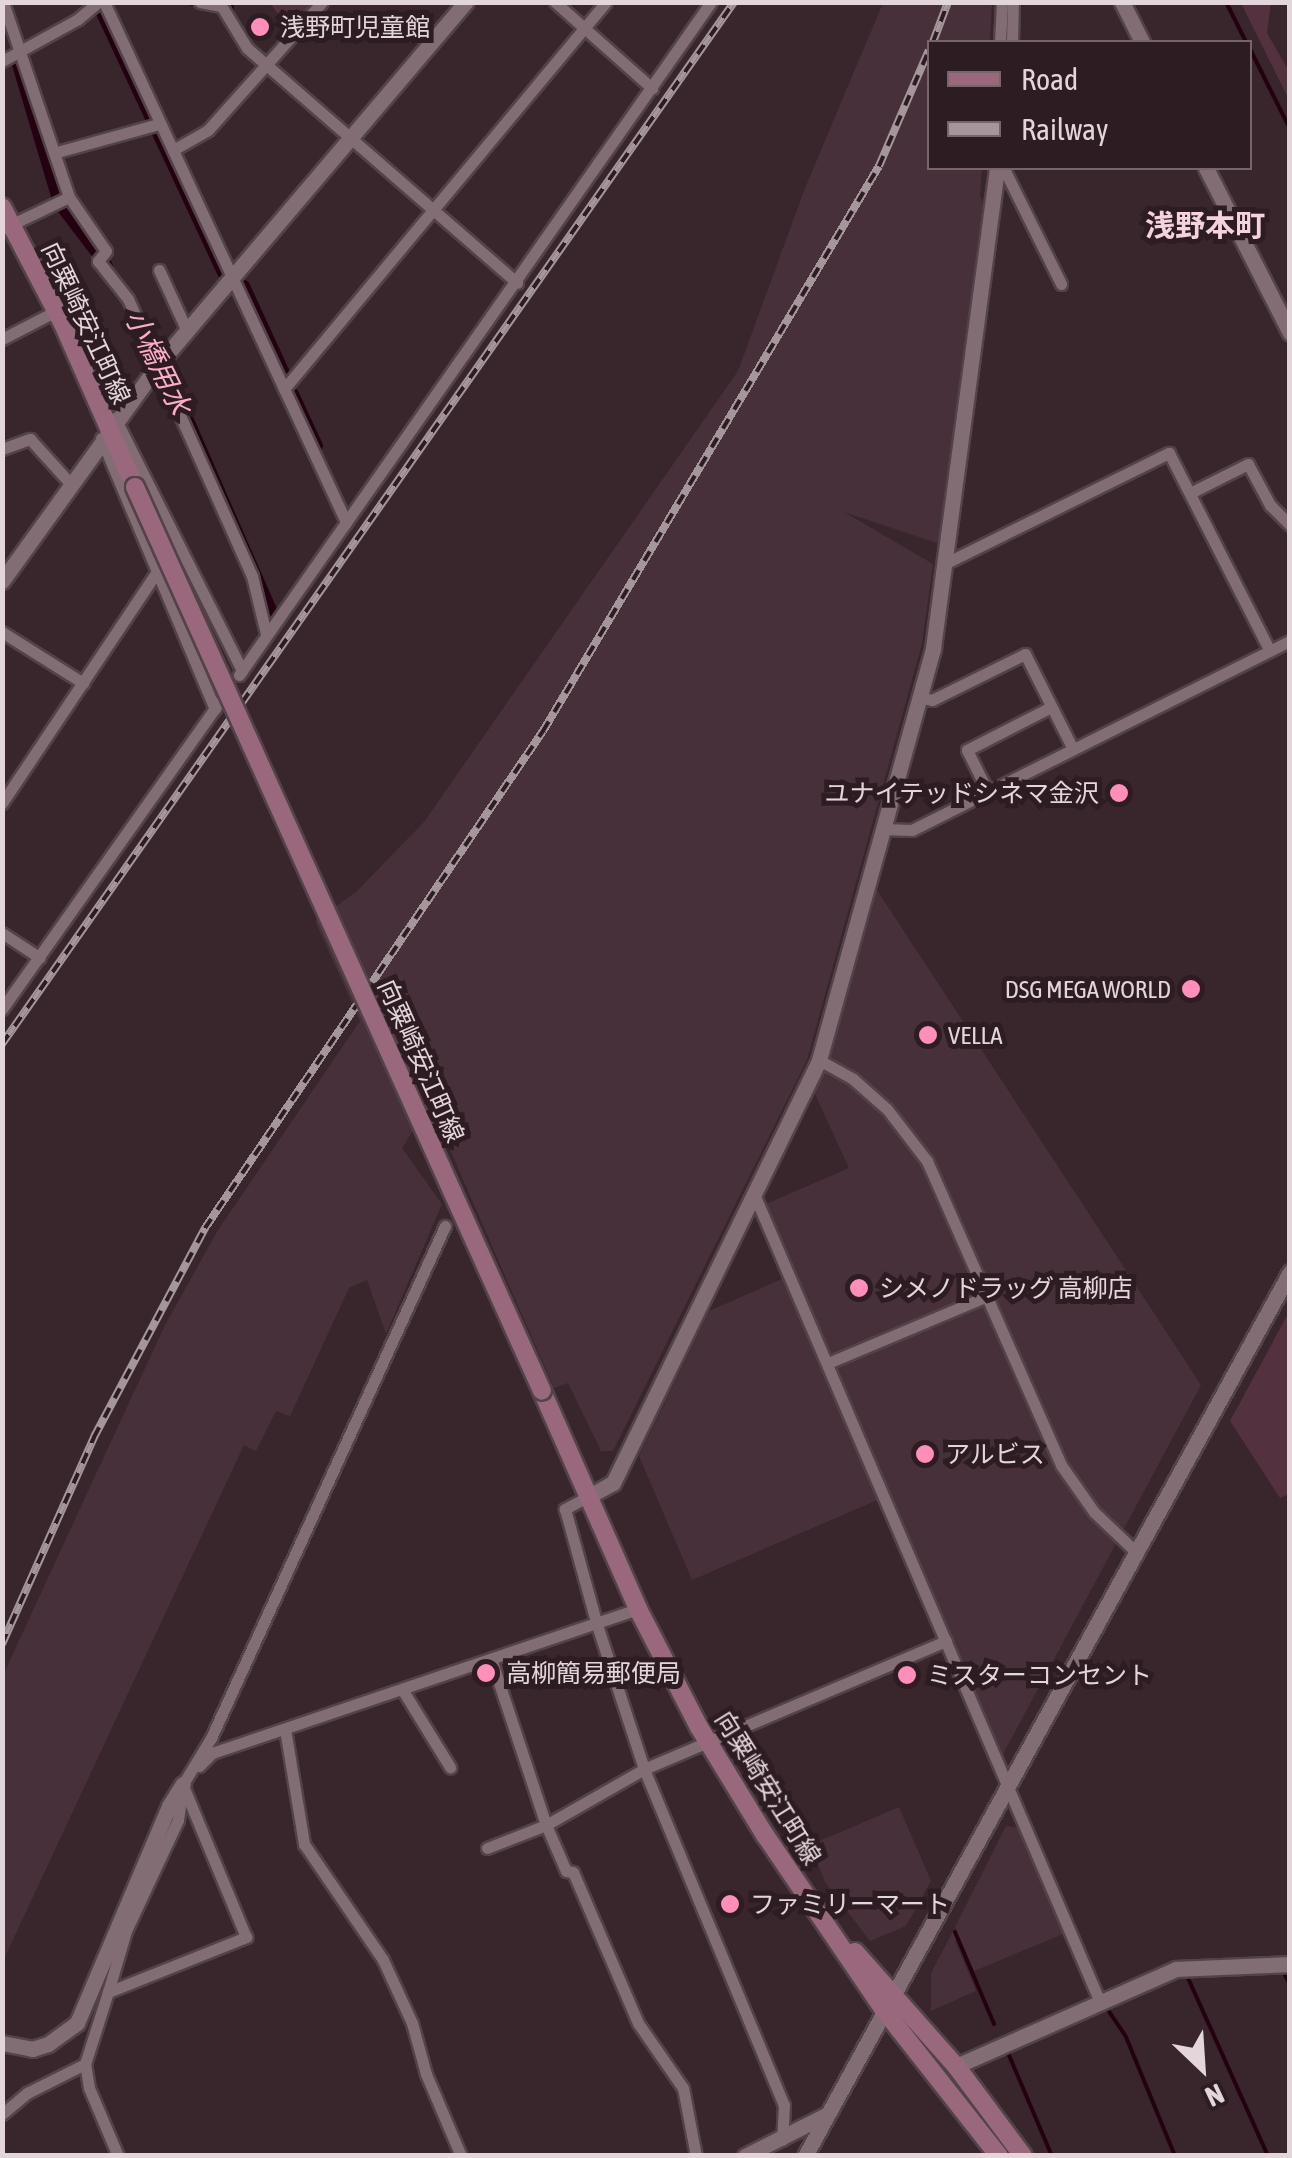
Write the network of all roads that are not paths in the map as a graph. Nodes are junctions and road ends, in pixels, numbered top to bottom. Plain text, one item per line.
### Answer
1 (3, 2) edge
2 (101, 2) edge
3 (200, 2) edge
4 (322, 2) edge
5 (466, 2) edge
6 (556, 2) edge
7 (606, 2) edge
8 (711, 2) edge
9 (1002, 2) edge
10 (1013, 2) edge
11 (1122, 2) edge
12 (219, 4) edge
13 (586, 29) junction
14 (1000, 40) edge
15 (1012, 40) edge
16 (1141, 40) edge
17 (20, 52) junction
18 (2, 61) edge
19 (266, 66) junction
20 (652, 88) junction
21 (159, 124) junction
22 (349, 139) junction
23 (173, 150) junction
24 (56, 152) junction
25 (996, 170) edge
26 (1000, 170) edge
27 (1207, 170) edge
28 (69, 197) junction
29 (434, 210) junction
30 (5, 220) edge
31 (158, 270) dead end
32 (234, 276) junction
33 (517, 282) junction
34 (1061, 284) dead end
35 (56, 311) junction
36 (187, 331) junction
37 (1290, 333) edge
38 (2, 339) edge
39 (157, 366) junction
40 (284, 389) junction
41 (108, 428) junction
42 (2, 450) edge
43 (70, 482) junction
44 (1190, 492) junction
45 (346, 522) junction
46 (1290, 526) edge
47 (944, 564) junction
48 (158, 570) junction
49 (2, 581) edge
50 (2, 632) edge
51 (266, 634) junction
52 (1290, 641) edge
53 (1270, 650) junction
54 (82, 683) junction
55 (918, 697) junction
56 (1051, 708) junction
57 (1073, 749) junction
58 (988, 792) junction
59 (2, 804) edge
60 (882, 829) junction
61 (2, 933) edge
62 (40, 958) junction
63 (2, 1009) edge
64 (819, 1060) junction
65 (754, 1194) junction
66 (445, 1226) dead end
67 (1290, 1272) edge
68 (986, 1296) junction
69 (828, 1363) junction
70 (591, 1495) junction
71 (1136, 1552) junction
72 (638, 1609) junction
73 (597, 1625) junction
74 (946, 1641) junction
75 (492, 1659) junction
76 (402, 1689) junction
77 (284, 1729) junction
78 (708, 1742) junction
79 (450, 1766) dead end
80 (644, 1769) junction
81 (183, 1784) junction
82 (1008, 1784) junction
83 (546, 1825) junction
84 (487, 1848) dead end
85 (824, 1920) junction
86 (1290, 1964) edge
87 (108, 1992) junction
88 (894, 1992) junction
89 (1100, 2002) junction
90 (884, 2010) junction
91 (2, 2043) edge
92 (86, 2064) junction
93 (956, 2066) junction
94 (2, 2114) edge
95 (824, 2116) junction
96 (782, 2141) junction
97 (118, 2156) edge
98 (461, 2156) edge
99 (696, 2156) edge
100 (745, 2156) edge
101 (805, 2156) edge
102 (999, 2156) edge
103 (1023, 2156) edge

1 - 17 street
2 - 17 street
2 - 21 street
3 - 12 street
4 - 19 street
5 - 22 street
6 - 13 street
7 - 13 street
8 - 20 street
9 - 14 street
10 - 15 street
11 - 16 street
12 - 19 street
13 - 20 street
13 - 29 street
17 - 18 street
17 - 24 street
19 - 22 street
19 - 23 street
20 - 33 street
21 - 23 street
21 - 24 street
22 - 29 street
22 - 32 street
23 - 32 street
24 - 28 street
25 - 47 street
26 - 34 street
27 - 37 street
28 - 30 street
28 - 39 street
29 - 33 street
29 - 40 street
30 - 35 main road, 向粟崎安江町線
31 - 36 street
32 - 36 street
32 - 40 street
33 - 45 street
35 - 38 street
35 - 41 main road, 向粟崎安江町線
36 - 39 street
39 - 41 street
39 - 51 street
40 - 45 street
41 - 43 street
41 - 48 street
41 - 51 street
41 - 70 main road, 向粟崎安江町線, bridge
42 - 43 street
43 - 49 street
44 - 46 street
44 - 47 street
44 - 53 street
45 - 51 street
47 - 55 street
48 - 54 street
48 - 62 street
50 - 54 street
52 - 53 street
53 - 57 street
54 - 59 street
55 - 56 street
55 - 60 street
56 - 57 street
56 - 58 street
57 - 58 street
58 - 60 street
60 - 64 street
61 - 62 street
62 - 63 street
64 - 65 street
64 - 68 street
65 - 69 street
65 - 70 street
66 - 81 street
67 - 71 street
68 - 69 street
68 - 71 street
69 - 74 street
70 - 72 main road, 向粟崎安江町線
70 - 73 street
71 - 82 street
72 - 73 street
72 - 78 main road, 向粟崎安江町線
73 - 75 street
73 - 80 street
74 - 78 street
74 - 82 street
75 - 76 street
75 - 83 street
76 - 77 street
76 - 79 street
77 - 81 street
77 - 98 street
78 - 80 street
78 - 85 main road, 向粟崎安江町線
80 - 83 street
80 - 96 street
81 - 87 street
81 - 87 street
81 - 91 street
82 - 88 street
82 - 89 street
83 - 84 street
83 - 99 street
85 - 88 main road, 向粟崎安江町線
85 - 90 main road, 向粟崎安江町線
86 - 89 street
87 - 92 street
88 - 90 street
88 - 93 main road, 向粟崎安江町線
89 - 93 street
90 - 95 street
90 - 102 main road, 向粟崎安江町線
92 - 94 street
92 - 97 street
93 - 103 main road, 向粟崎安江町線
95 - 96 street
95 - 101 street
96 - 100 street

